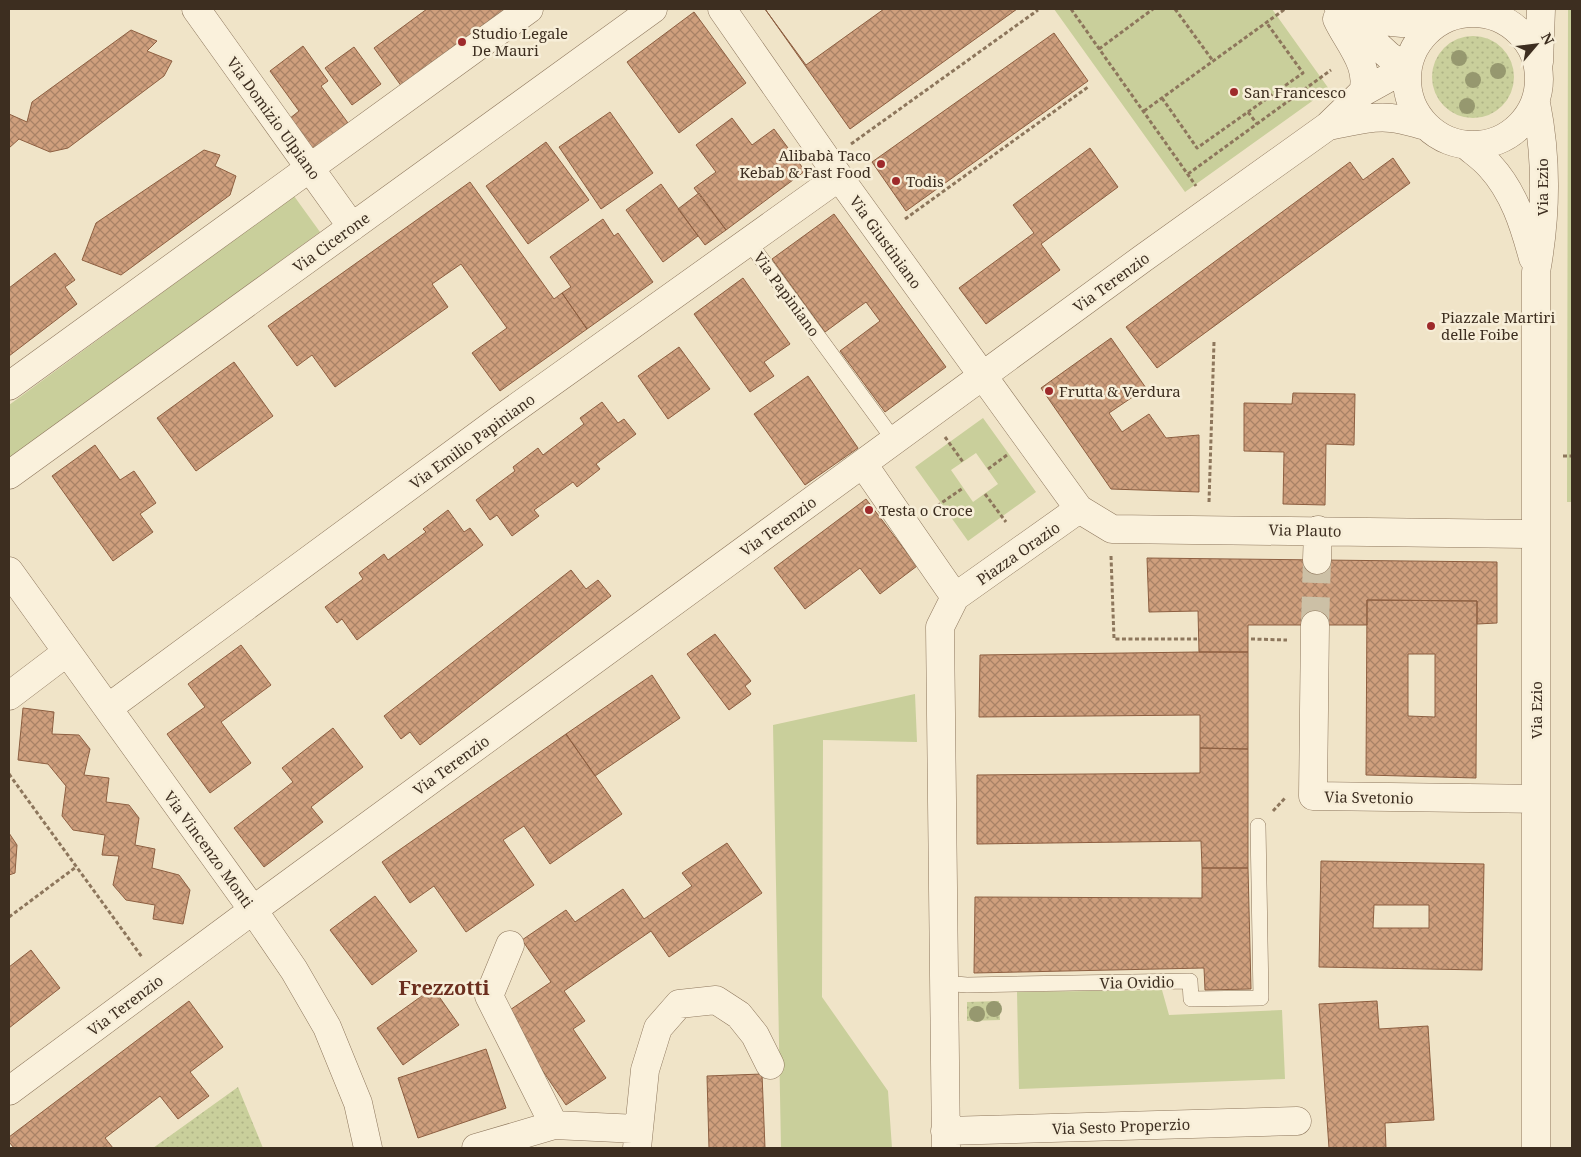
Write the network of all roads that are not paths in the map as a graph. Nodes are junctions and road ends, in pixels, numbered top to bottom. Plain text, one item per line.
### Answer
1 (196, 9) edge
2 (529, 9) edge
3 (653, 9) edge
4 (722, 9) edge
5 (1332, 9) edge
6 (1338, 9) edge
7 (1348, 9) edge
8 (1541, 9) edge
9 (1455, 14) edge
10 (1538, 64) junction
11 (1408, 67) junction
12 (1363, 92) junction
13 (1536, 103) junction
14 (1328, 126) junction
15 (1426, 126) junction
16 (1466, 145) junction
17 (310, 168) junction
18 (839, 177) junction
19 (352, 227) junction
20 (749, 242) junction
21 (1536, 272) junction
22 (984, 375) junction
23 (9, 386) edge
24 (894, 440) junction
25 (863, 464) junction
26 (9, 474) edge
27 (1079, 509) junction
28 (1318, 530) junction
29 (1536, 534) junction
30 (1317, 560) tunnel mouth
31 (9, 572) edge
32 (955, 597) junction
33 (1315, 625) tunnel mouth
34 (67, 652) junction
35 (9, 696) edge
36 (108, 708) junction
37 (1536, 799) junction
38 (1258, 826) dead end
39 (253, 910) junction
40 (510, 945) dead end
41 (943, 983) junction
42 (770, 1064) dead end
43 (9, 1091) edge
44 (1297, 1120) dead end
45 (554, 1125) junction
46 (638, 1139) edge
47 (945, 1140) edge
48 (368, 1148) edge
49 (476, 1148) edge
50 (1536, 1148) edge

1 - 17 street, Via Domizio Ulpiano
2 - 17 street
3 - 19 street, Via Cicerone
4 - 18 street, Via Giustiniano
5 - 12 street
6 - 11 street
7 - 9 street
8 - 10 street
9 - 10 street
9 - 11 street
10 - 13 street
11 - 12 street, Via Terenzio
11 - 15 street
12 - 14 street, Via Terenzio
13 - 16 street
13 - 21 street, Via Ezio
14 - 15 street, Via Terenzio
14 - 22 street, Via Terenzio
15 - 16 street
16 - 21 street, Via Ezio
17 - 19 street, Via Domizio Ulpiano
17 - 23 street
18 - 20 street, Via Emilio Papiniano
18 - 22 street, Via Giustiniano
19 - 26 street, Via Cicerone
20 - 24 lane, Via Papiniano
20 - 36 street, Via Emilio Papiniano
21 - 29 street, Via Ezio
22 - 24 street, Via Terenzio
22 - 27 street
24 - 25 street, Via Terenzio
25 - 32 street
25 - 39 street, Via Terenzio
27 - 28 street, Via Plauto
27 - 32 street, Piazza Orazio
28 - 29 street, Via Plauto
28 - 30 street
29 - 37 street, Via Ezio
31 - 34 street, Via Vincenzo Monti
32 - 41 street
33 - 37 street, Via Svetonio
34 - 35 street
34 - 36 street, Via Vincenzo Monti
36 - 39 street, Via Vincenzo Monti
37 - 50 street, Via Ezio
38 - 41 lane, Via Ovidio
39 - 43 street, Via Terenzio
39 - 48 street, Via Vincenzo Monti
40 - 45 street
41 - 47 street
42 - 46 street
44 - 47 street, Via Sesto Properzio
45 - 46 street
45 - 49 street

